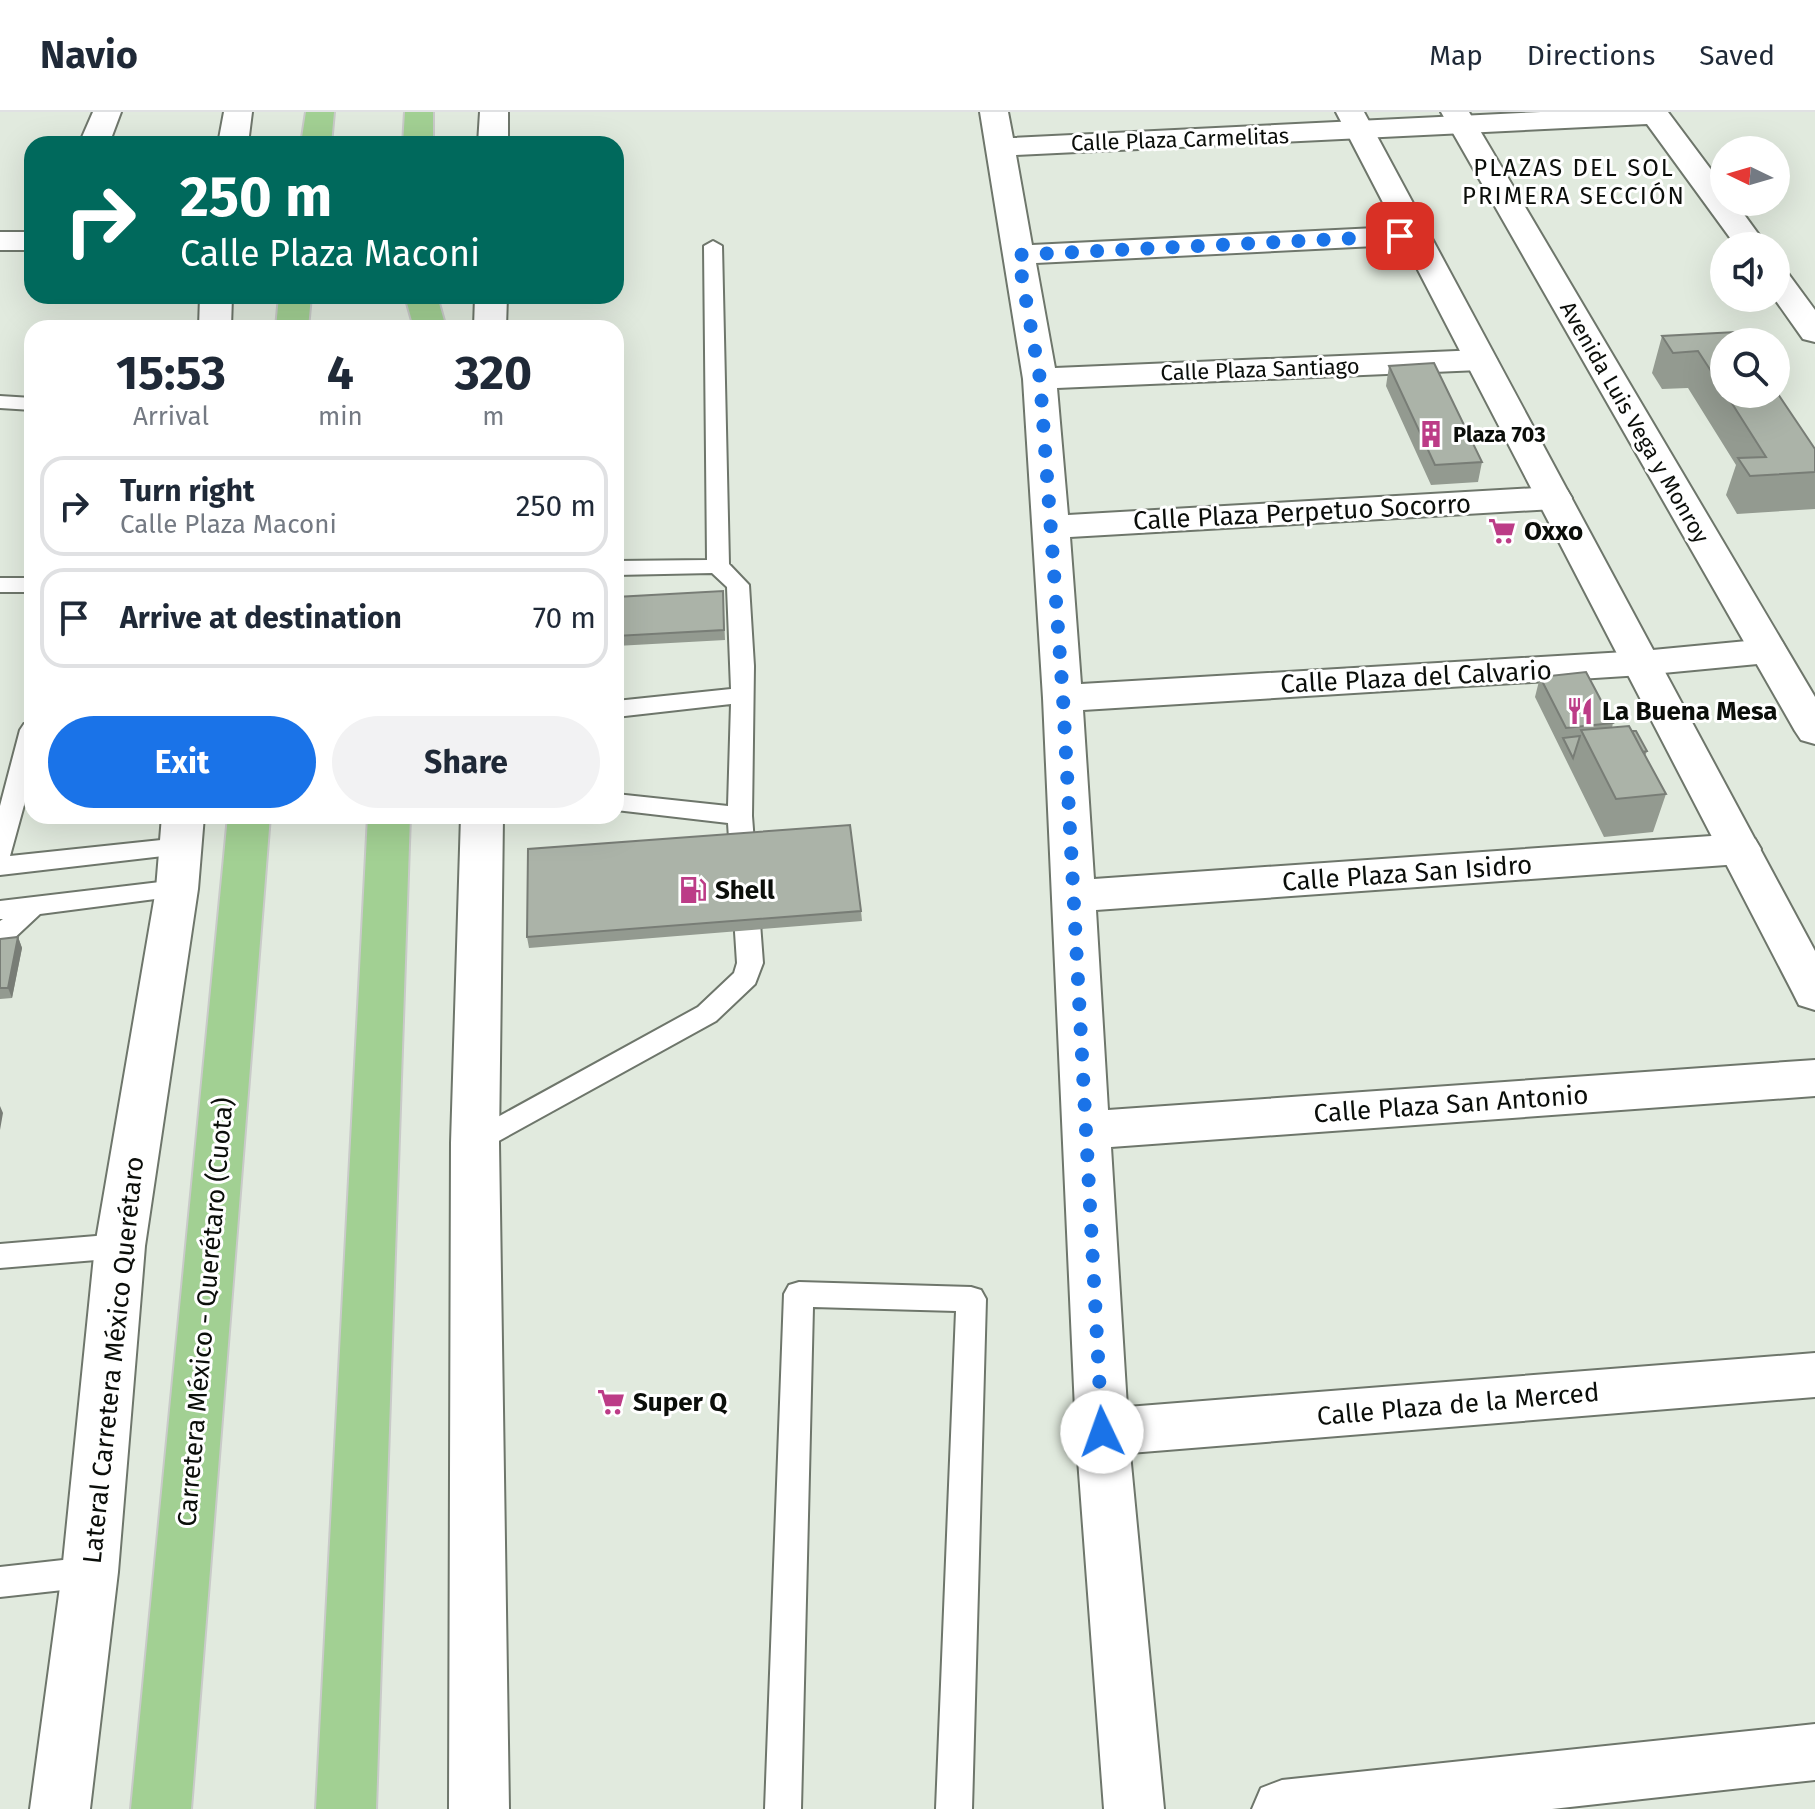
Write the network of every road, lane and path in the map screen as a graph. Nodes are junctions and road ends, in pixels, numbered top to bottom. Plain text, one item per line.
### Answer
1 (107, 112) edge
2 (238, 112) edge
3 (320, 112) edge
4 (419, 112) edge
5 (494, 112) edge
6 (1655, 114) edge
7 (1459, 119) edge
8 (1355, 122) edge
9 (998, 129) edge
10 (97, 136) edge
11 (234, 136) edge
12 (317, 136) edge
13 (418, 136) edge
14 (493, 136) edge
15 (1742, 232) edge
16 (1416, 235) junction
17 (0, 241) edge
18 (24, 241) edge
19 (713, 246) dead end
20 (1018, 255) junction
21 (1790, 298) edge
22 (1815, 332) edge
23 (1480, 360) junction
24 (1040, 379) junction
25 (0, 402) edge
26 (24, 404) edge
27 (1554, 498) junction
28 (1050, 527) junction
29 (718, 566) junction
30 (624, 568) edge
31 (0, 585) edge
32 (24, 585) edge
33 (1768, 651) junction
34 (1642, 663) junction
35 (741, 695) junction
36 (1063, 698) junction
37 (624, 708) edge
38 (1815, 731) edge
39 (24, 760) edge
40 (624, 803) edge
41 (740, 816) junction
42 (248, 824) edge
43 (389, 824) edge
44 (482, 824) edge
45 (1740, 849) junction
46 (180, 851) edge
47 (0, 852) edge
48 (0, 866) edge
49 (1074, 896) junction
50 (33, 906) junction
51 (0, 910) edge
52 (0, 936) edge
53 (1815, 993) edge
54 (1815, 1078) edge
55 (1086, 1130) junction
56 (475, 1143) junction
57 (120, 1246) junction
58 (0, 1256) edge
59 (1815, 1375) edge
60 (1102, 1432) junction
61 (90, 1572) junction
62 (0, 1582) edge
63 (1815, 1752) edge
64 (60, 1809) edge
65 (161, 1809) edge
66 (346, 1809) edge
67 (479, 1809) edge
68 (783, 1809) edge
69 (954, 1809) edge
70 (1134, 1809) edge
71 (1282, 1809) edge

1 - 10 street
2 - 11 street
3 - 12 highway
4 - 13 highway
5 - 14 street
6 - 7 street, Calle Plaza Carmelitas
6 - 15 street
7 - 8 street, Calle Plaza Carmelitas
7 - 33 street, Avenida Luis Vega y Monroy
8 - 9 street, Calle Plaza Carmelitas
8 - 16 street
9 - 20 street
16 - 20 street
16 - 23 street
17 - 18 street
19 - 29 lane
20 - 24 street
21 - 22 street
23 - 24 street, Calle Plaza Santiago
23 - 27 street
24 - 28 street
25 - 26 lane
27 - 28 street, Calle Plaza Perpetuo Socorro
27 - 34 street
28 - 36 street
29 - 30 lane
29 - 35 lane
31 - 32 lane
33 - 34 street, Calle Plaza del Calvario
33 - 38 street, Avenida Luis Vega y Monroy
34 - 36 street, Calle Plaza del Calvario
34 - 45 street
35 - 37 lane
35 - 41 lane
36 - 49 street
39 - 47 lane
40 - 41 lane
41 - 56 lane
42 - 65 highway, Carretera México - Querétaro (Cuota)
43 - 66 highway
44 - 56 street
45 - 49 street, Calle Plaza San Isidro
45 - 53 street
46 - 48 lane
46 - 50 lane
46 - 57 street, Lateral Carretera México Querétaro
49 - 55 street
50 - 51 lane
50 - 52 lane
54 - 55 street, Calle Plaza San Antonio
55 - 60 street
56 - 67 street
57 - 58 lane
57 - 61 street, Lateral Carretera México Querétaro
59 - 60 street, Calle Plaza de la Merced
60 - 70 street
61 - 62 lane
61 - 64 street, Lateral Carretera México Querétaro
63 - 71 street
68 - 69 lane

